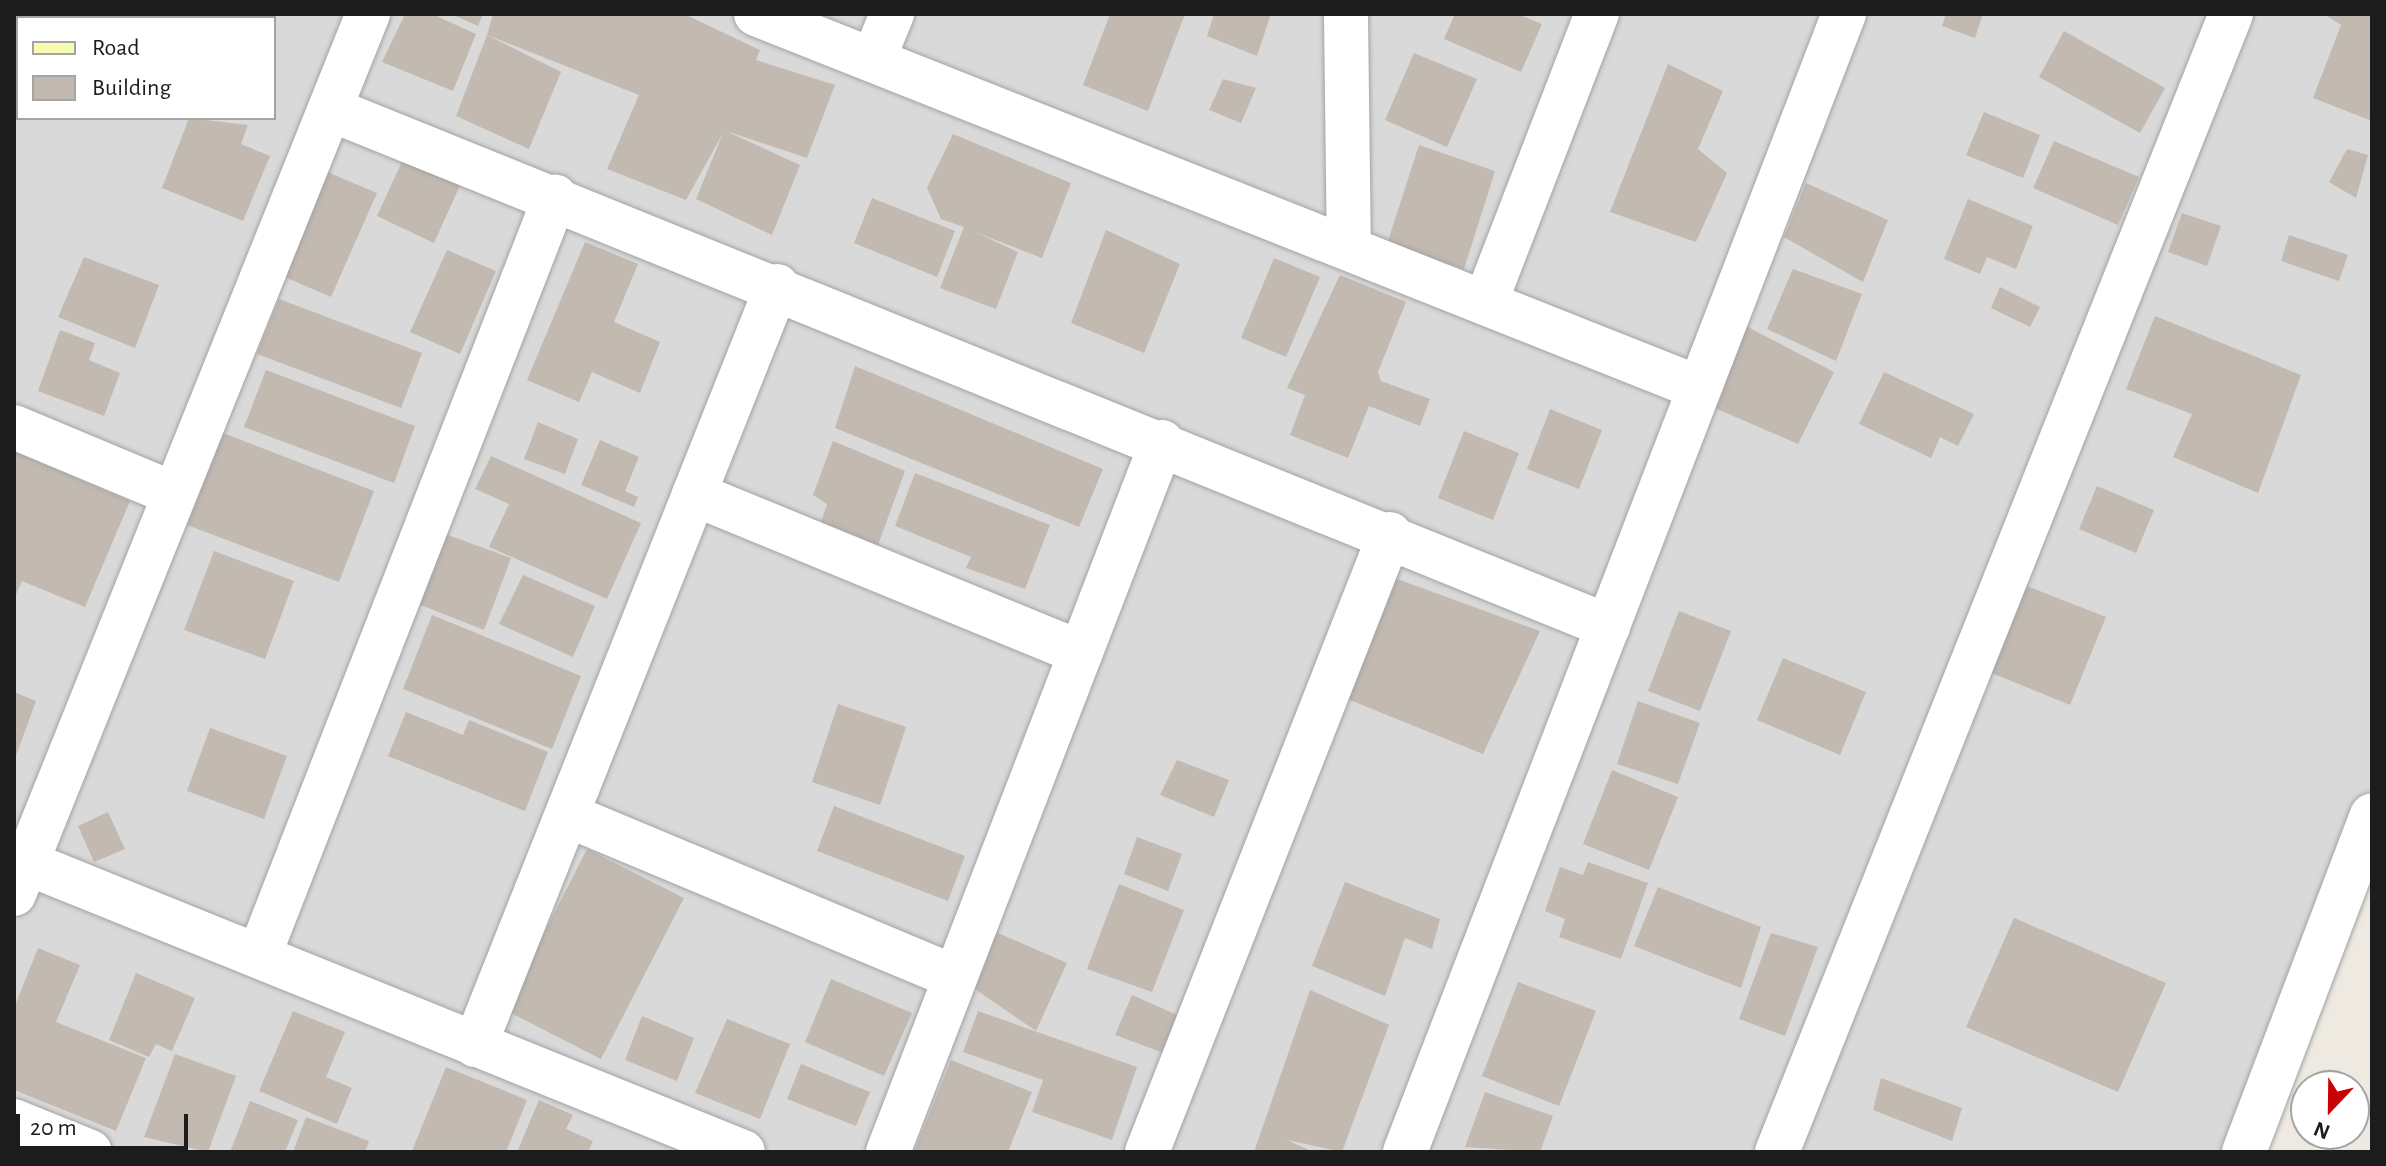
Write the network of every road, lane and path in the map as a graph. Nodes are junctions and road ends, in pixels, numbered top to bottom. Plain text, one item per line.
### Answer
1 (368, 14) edge
2 (756, 14) edge
3 (892, 14) edge
4 (1346, 14) edge
5 (1597, 14) edge
6 (1844, 14) edge
7 (2231, 14) edge
8 (874, 58) junction
9 (330, 109) junction
10 (555, 197) junction
11 (1349, 246) junction
12 (777, 286) junction
13 (1486, 301) junction
14 (1699, 388) junction
15 (14, 427) edge
16 (1162, 442) junction
17 (172, 493) junction
18 (694, 494) junction
19 (1390, 534) junction
20 (1608, 626) junction
21 (1081, 653) junction
22 (567, 815) junction
23 (2372, 815) edge
24 (21, 878) edge
25 (260, 953) junction
26 (955, 977) junction
27 (475, 1045) junction
28 (14, 1121) edge
29 (90, 1152) edge
30 (743, 1152) edge
31 (888, 1152) edge
32 (1147, 1152) edge
33 (1405, 1152) edge
34 (1777, 1152) edge
35 (2244, 1152) edge

1 - 9 street
2 - 8 street
3 - 8 street
4 - 11 street
5 - 13 street
6 - 14 street
7 - 34 street
8 - 11 street
9 - 10 street
9 - 17 street
10 - 12 street
10 - 25 street
11 - 13 street
12 - 16 street
12 - 18 street
13 - 14 street
14 - 20 street
15 - 17 street
16 - 19 street
16 - 21 street
17 - 24 street
18 - 21 street
18 - 22 street
19 - 20 street
19 - 32 street
20 - 33 street
21 - 26 street
22 - 26 street
22 - 27 street
23 - 35 street
24 - 25 street
25 - 27 street
26 - 31 street
27 - 30 street
28 - 29 street

